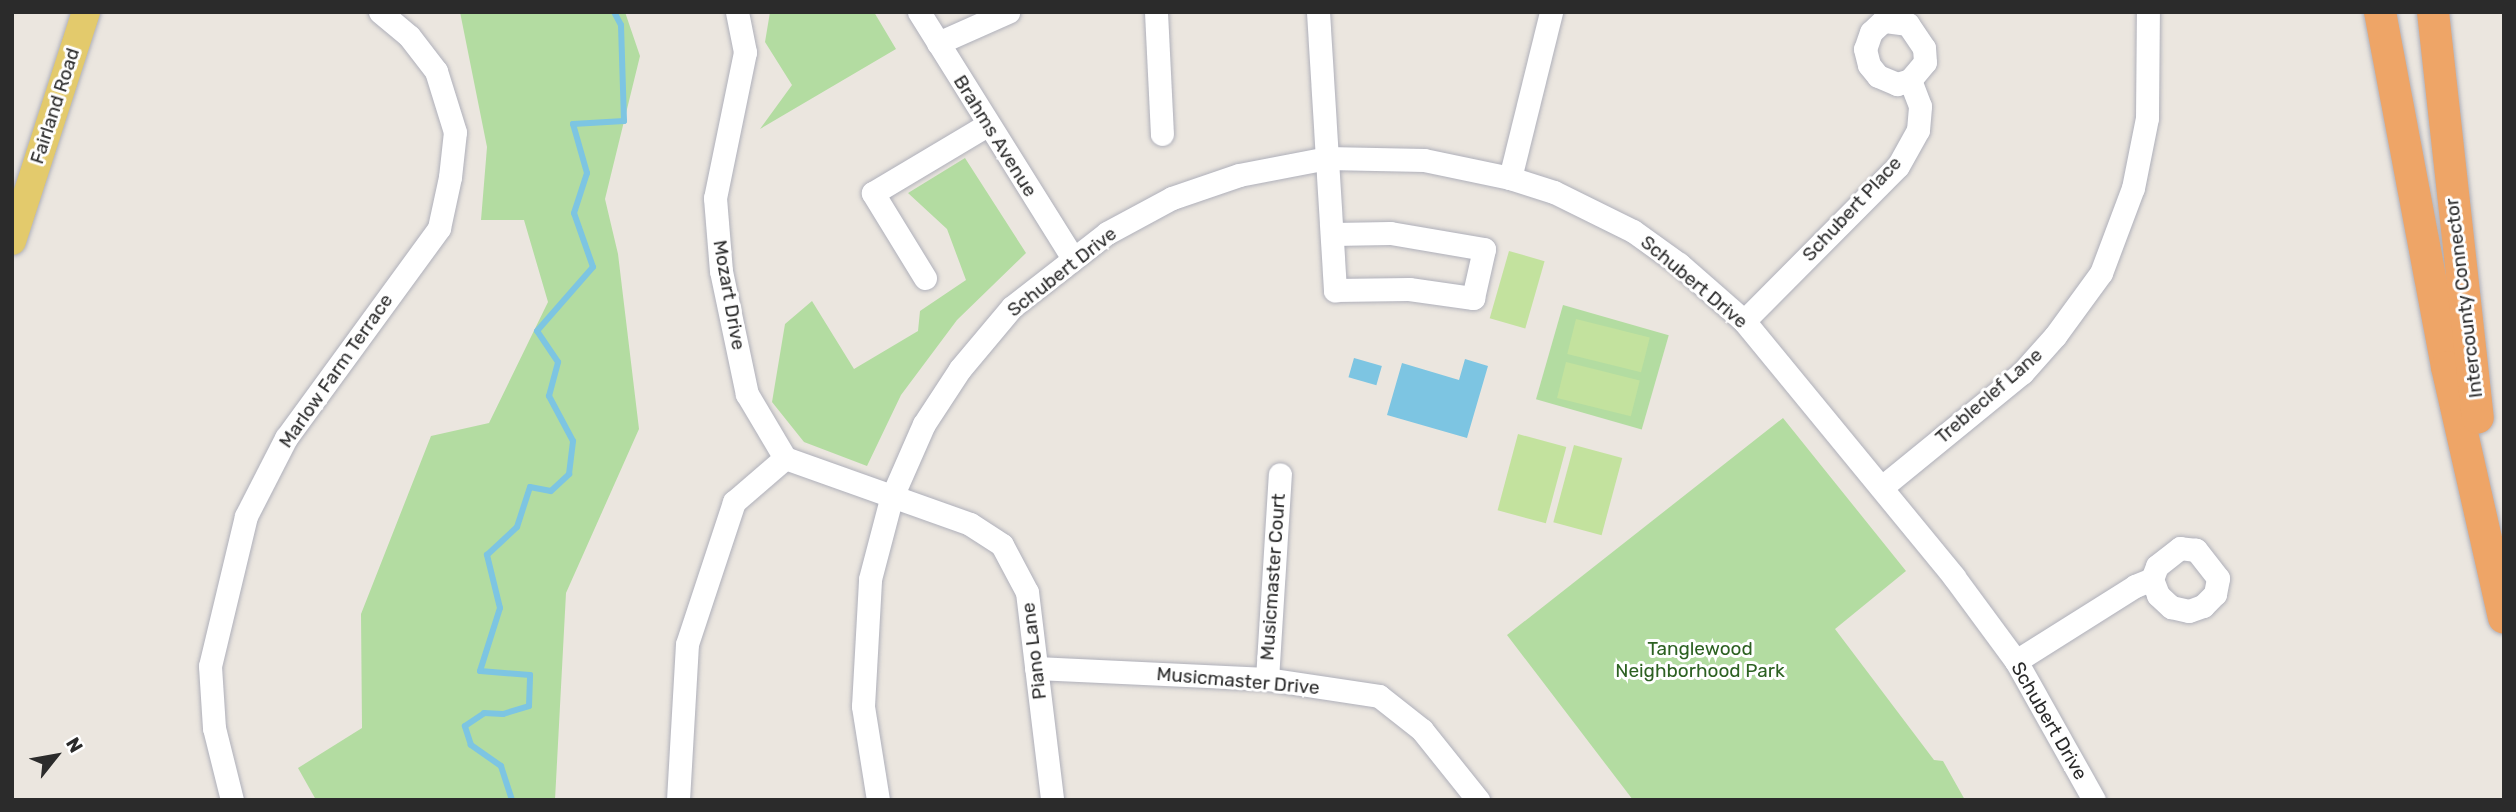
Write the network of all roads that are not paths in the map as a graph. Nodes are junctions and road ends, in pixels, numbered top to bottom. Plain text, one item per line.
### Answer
1 (86, 12) edge
2 (380, 12) edge
3 (737, 12) edge
4 (919, 12) edge
5 (1008, 12) edge
6 (1156, 12) edge
7 (1318, 12) edge
8 (1551, 12) edge
9 (2148, 12) edge
10 (2380, 12) edge
11 (2432, 12) edge
12 (938, 43) junction
13 (1910, 80) dead end
14 (987, 125) junction
15 (1162, 134) dead end
16 (1327, 158) junction
17 (1510, 178) junction
18 (1333, 234) junction
19 (12, 241) edge
20 (1073, 258) junction
21 (925, 278) dead end
22 (1744, 321) junction
23 (785, 458) junction
24 (1280, 474) dead end
25 (1882, 487) junction
26 (891, 499) junction
27 (2152, 579) dead end
28 (2504, 583) edge
29 (2504, 618) edge
30 (2016, 661) junction
31 (1036, 668) junction
32 (1267, 679) junction
33 (232, 800) edge
34 (678, 800) edge
35 (878, 800) edge
36 (1052, 800) edge
37 (1478, 800) edge
38 (2094, 800) edge

1 - 19 main road, Fairland Road
2 - 33 street, Marlow Farm Terrace
3 - 23 street, Mozart Drive
4 - 12 street, Brahms Avenue
5 - 12 street
6 - 15 street
7 - 16 street
8 - 17 street
9 - 25 street, Trebleclef Lane
10 - 29 highway
11 - 28 highway, Intercounty Connector
12 - 14 street, Brahms Avenue
13 - 22 street, Schubert Place
14 - 20 street, Brahms Avenue
14 - 21 street
16 - 17 street, Schubert Drive
16 - 18 street
16 - 20 street, Schubert Drive
17 - 22 street, Schubert Drive
18 - 18 street
20 - 26 street, Schubert Drive
22 - 25 street, Schubert Drive
23 - 26 street
23 - 34 street
24 - 32 street, Musicmaster Court
25 - 30 street, Schubert Drive
26 - 31 street, Piano Lane
26 - 35 street, Schubert Drive
27 - 30 street
30 - 38 street, Schubert Drive
31 - 32 street, Musicmaster Drive
31 - 36 street, Piano Lane
32 - 37 street, Musicmaster Drive

